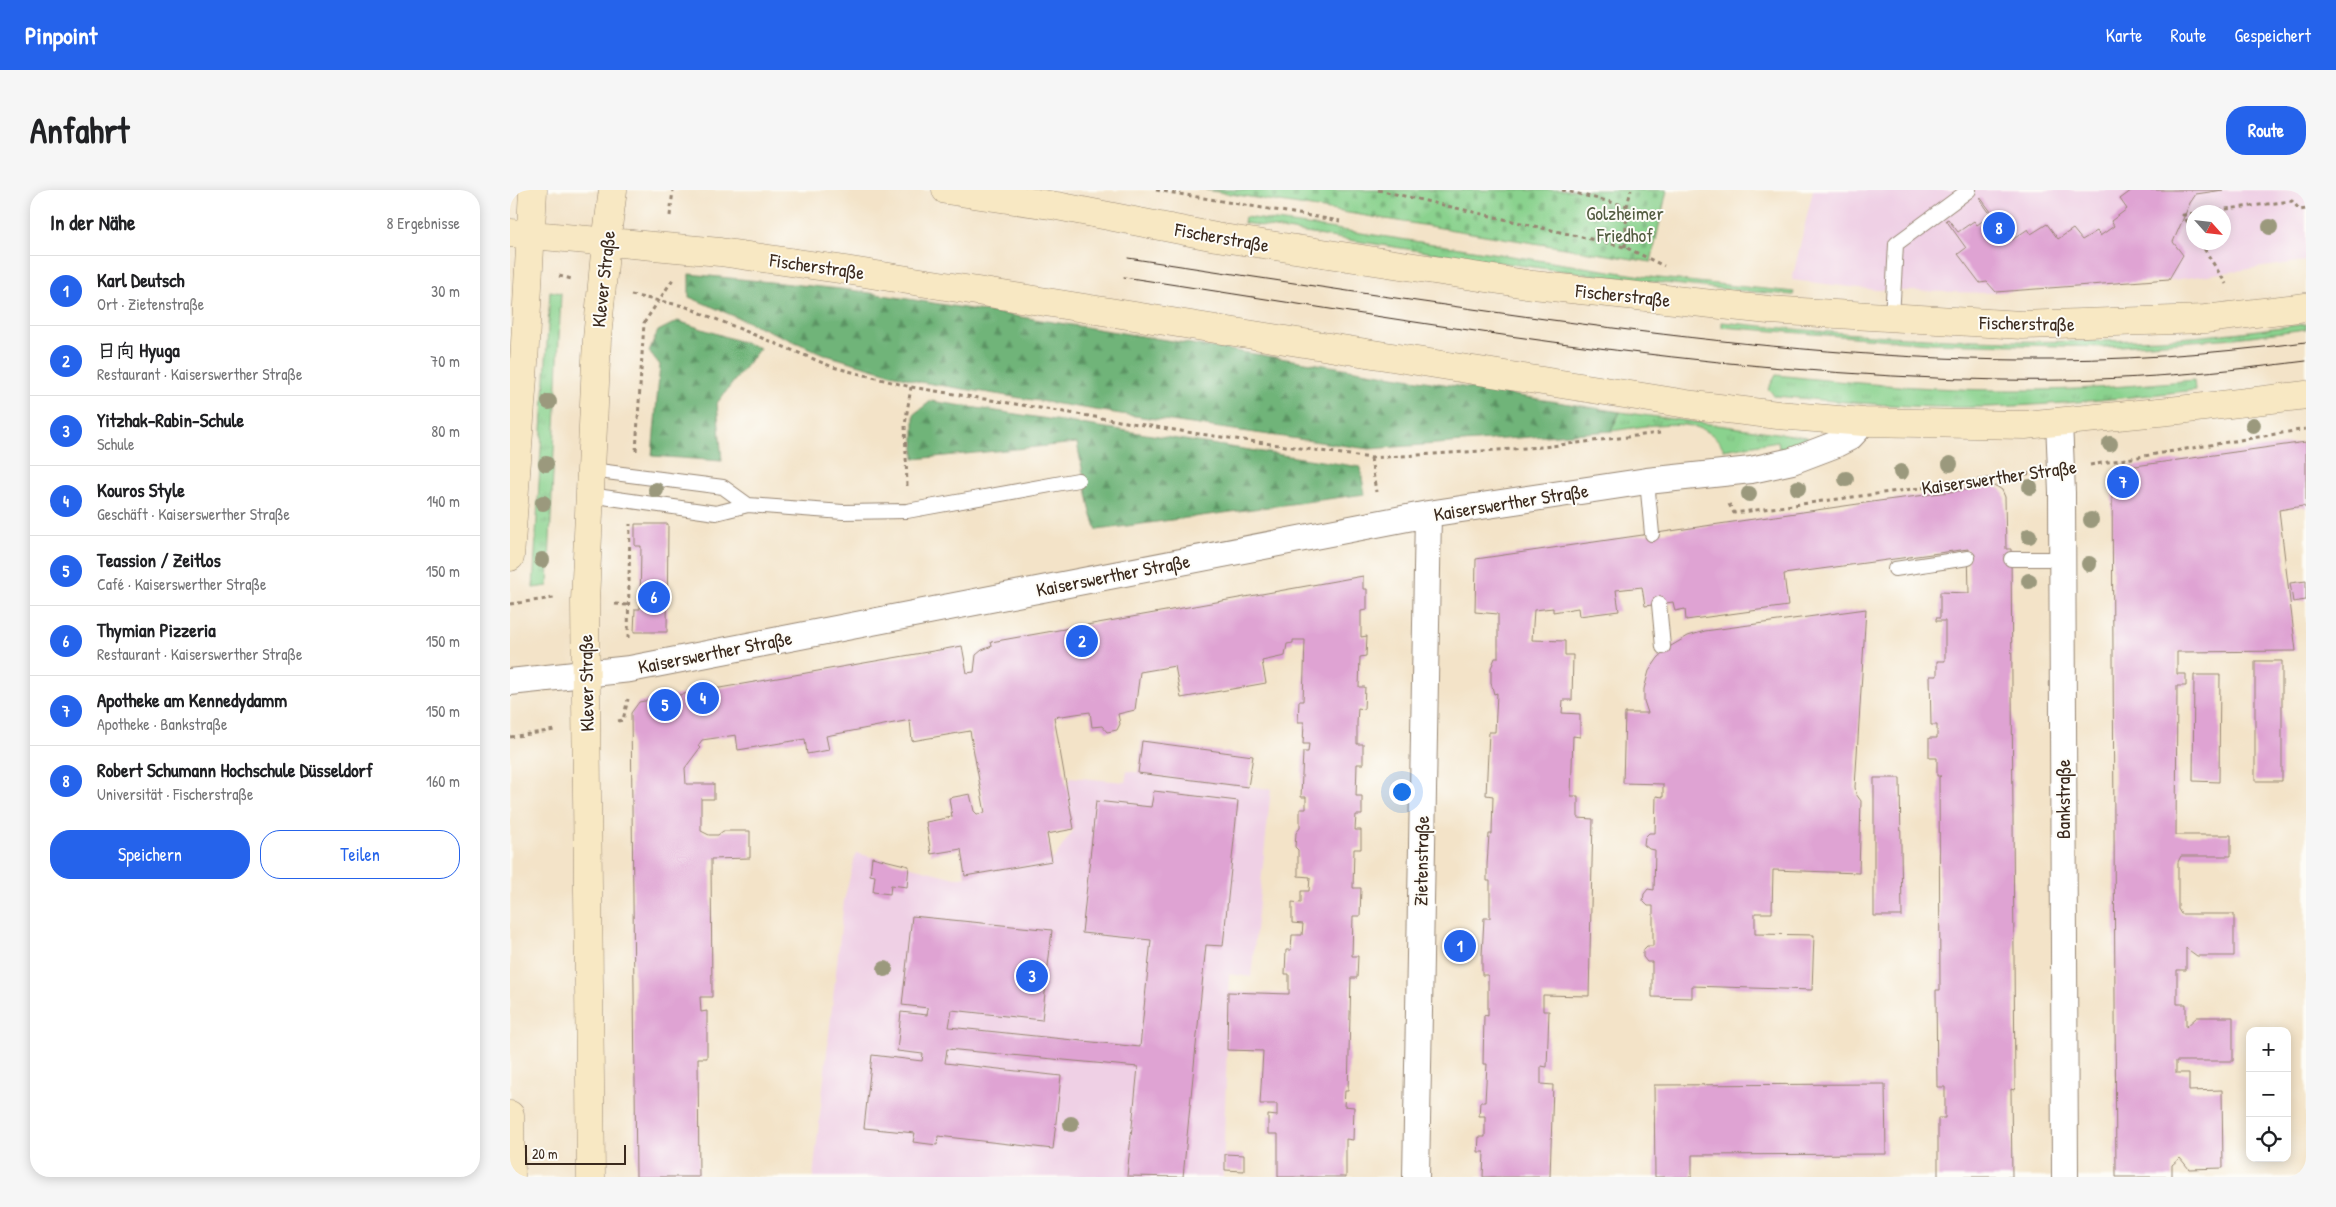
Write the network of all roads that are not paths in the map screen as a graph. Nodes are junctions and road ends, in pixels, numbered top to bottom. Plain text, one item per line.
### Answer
1 (533, 190) edge
2 (613, 190) edge
3 (946, 190) edge
4 (1969, 190) edge
5 (520, 235) edge
6 (606, 242) junction
7 (2306, 307) edge
8 (1892, 318) junction
9 (510, 334) edge
10 (524, 363) junction
11 (2306, 395) edge
12 (1864, 422) junction
13 (2060, 422) junction
14 (1078, 480) dead end
15 (1647, 481) junction
16 (590, 482) junction
17 (748, 505) junction
18 (1428, 514) junction
19 (1652, 534) dead end
20 (510, 558) edge
21 (1968, 558) dead end
22 (2011, 559) dead end
23 (2062, 559) junction
24 (1896, 569) dead end
25 (1659, 604) dead end
26 (1663, 647) dead end
27 (586, 675) junction
28 (510, 682) edge
29 (510, 1115) edge
30 (511, 1177) edge
31 (591, 1177) edge
32 (1416, 1177) edge
33 (2065, 1177) edge

1 - 5 main road
2 - 6 main road, Klever Straße
3 - 8 main road, Fischerstraße
4 - 8 lane
5 - 6 main road, Fischerstraße
5 - 10 main road
6 - 12 main road, Fischerstraße
6 - 16 main road, Klever Straße
7 - 8 main road, Fischerstraße
9 - 10 main road
10 - 20 main road
11 - 13 main road
12 - 13 main road
12 - 15 street, Kaiserswerther Straße
13 - 23 street, Bankstraße
14 - 17 lane
15 - 18 street, Kaiserswerther Straße
15 - 19 lane
16 - 17 lane
16 - 17 lane
16 - 27 main road, Klever Straße
18 - 27 street, Kaiserswerther Straße
18 - 32 street, Zietenstraße
21 - 24 lane
22 - 23 lane
23 - 33 street, Bankstraße
25 - 26 lane
27 - 28 street, Kaiserswerther Straße
27 - 31 main road, Klever Straße
29 - 30 main road

